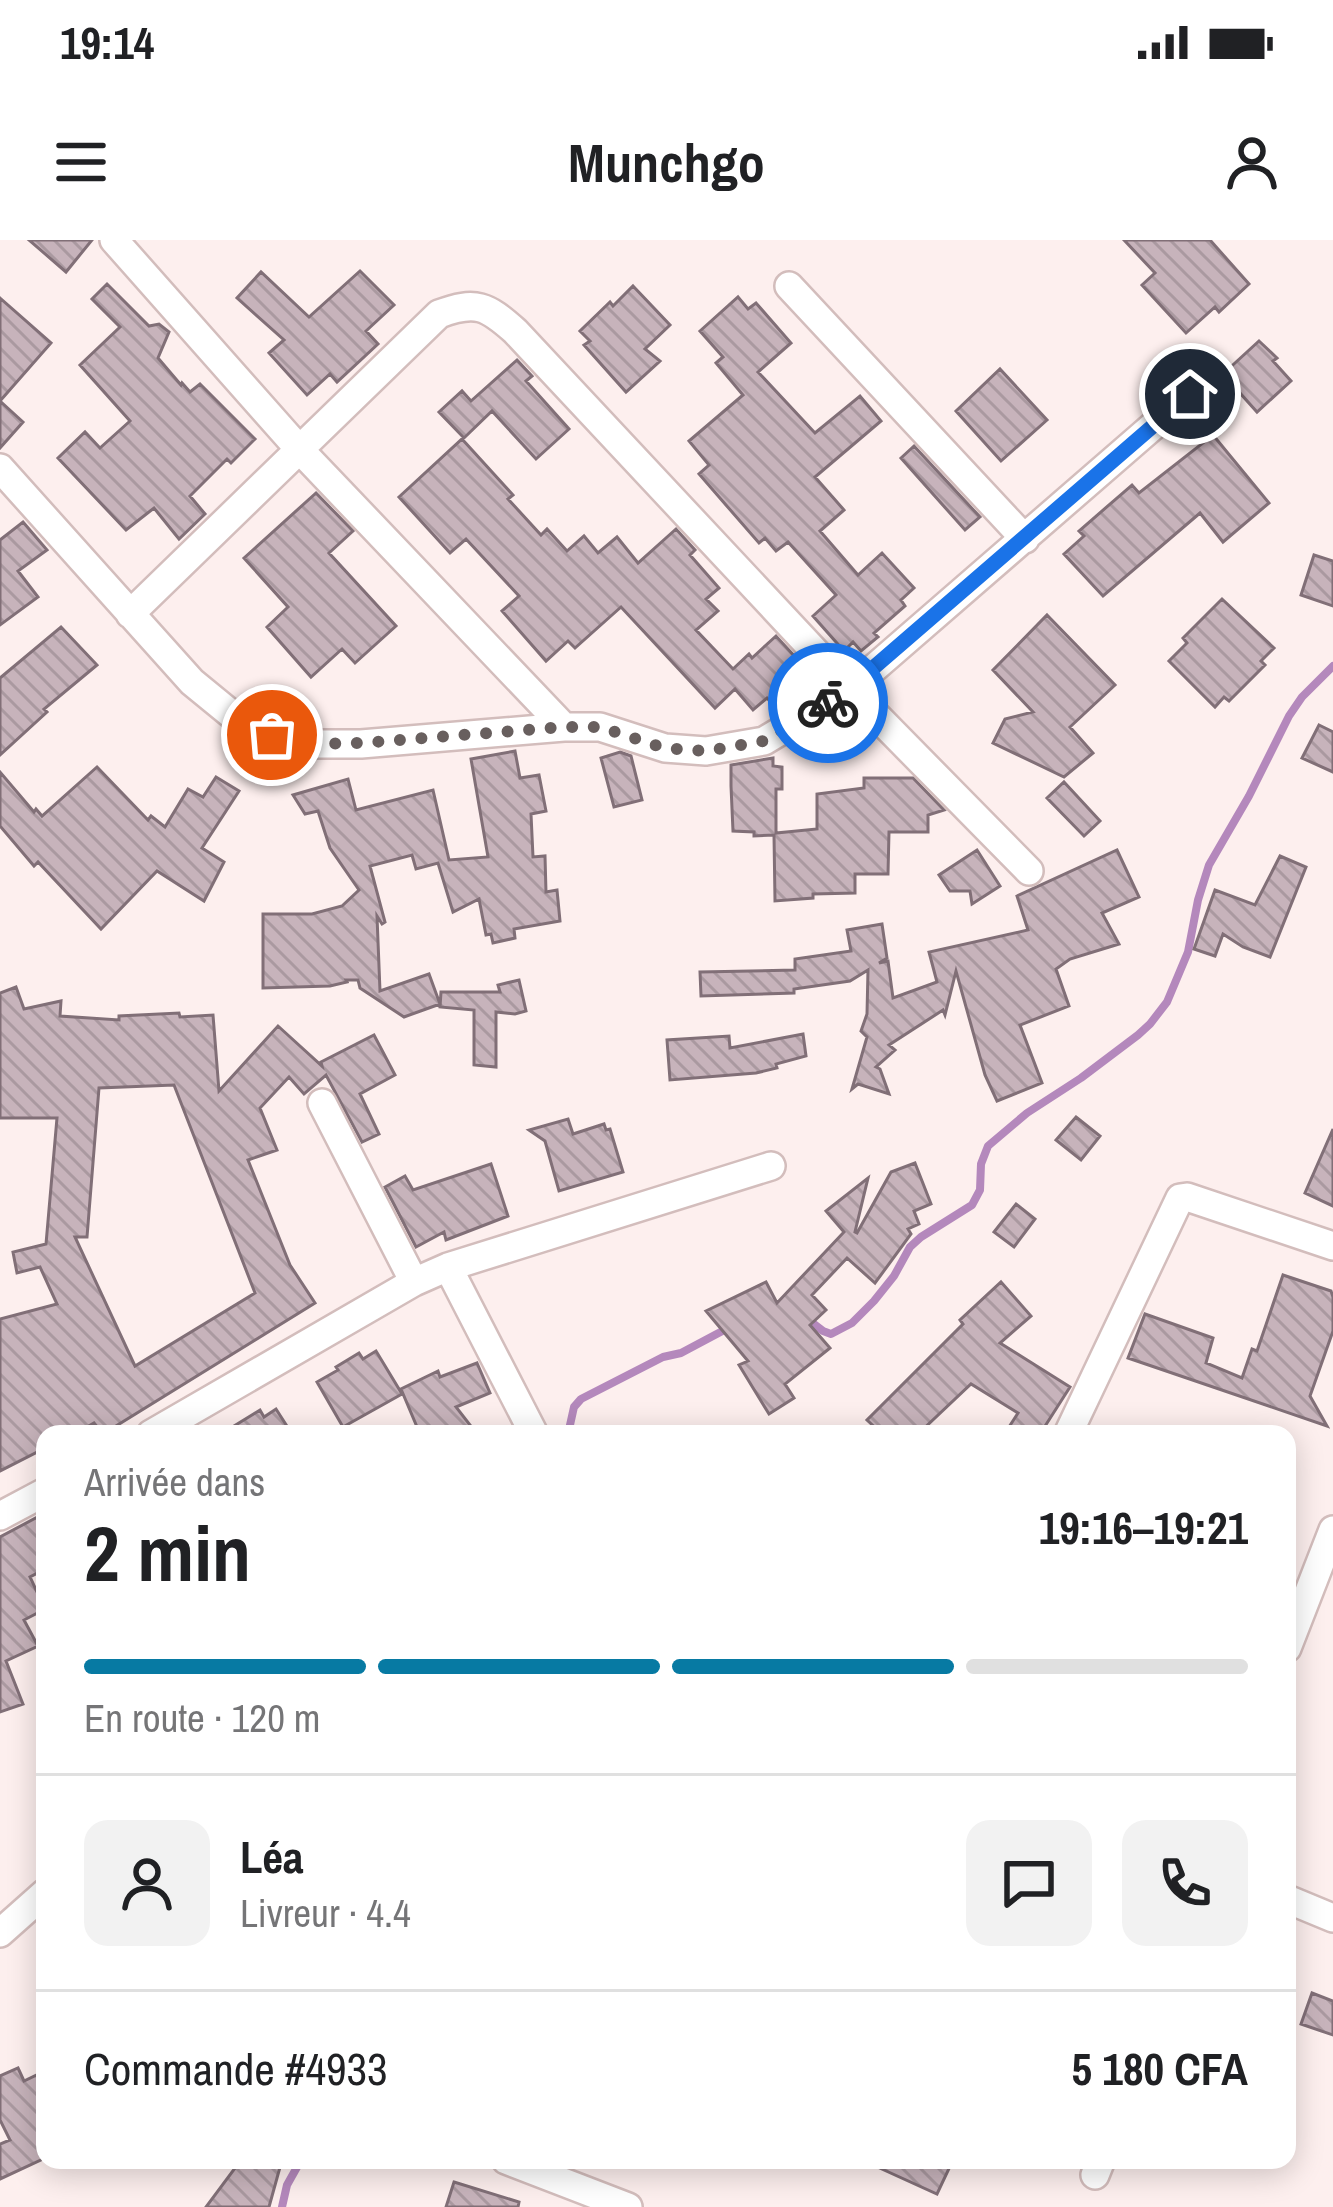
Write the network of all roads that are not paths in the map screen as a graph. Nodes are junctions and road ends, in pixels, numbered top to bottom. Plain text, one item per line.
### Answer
1 (114, 240) edge
2 (789, 286) dead end
3 (1190, 394) dead end
4 (300, 450) junction
5 (0, 468) edge
6 (1024, 539) junction
7 (130, 614) junction
8 (850, 688) junction
9 (564, 727) junction
10 (1029, 871) dead end
11 (322, 1103) dead end
12 (771, 1166) dead end
13 (1333, 1246) edge
14 (448, 1267) junction
15 (414, 1282) junction
16 (167, 1425) edge
17 (529, 1425) edge
18 (1072, 1425) edge
19 (36, 1497) edge
20 (0, 1516) edge
21 (1333, 1530) edge
22 (1296, 1625) edge
23 (36, 1901) edge
24 (1296, 1903) edge
25 (1333, 1918) edge
26 (0, 1933) edge
27 (529, 2169) edge
28 (628, 2207) edge

1 - 4 street
2 - 6 street
3 - 6 street
4 - 7 street
4 - 8 street
4 - 9 street
5 - 7 street
6 - 8 street
7 - 9 street
8 - 9 street
8 - 10 street
11 - 15 street
12 - 14 street
13 - 18 street
14 - 15 street
14 - 17 street
15 - 16 street
19 - 20 street
21 - 22 street
23 - 26 street
24 - 25 street
27 - 28 street

